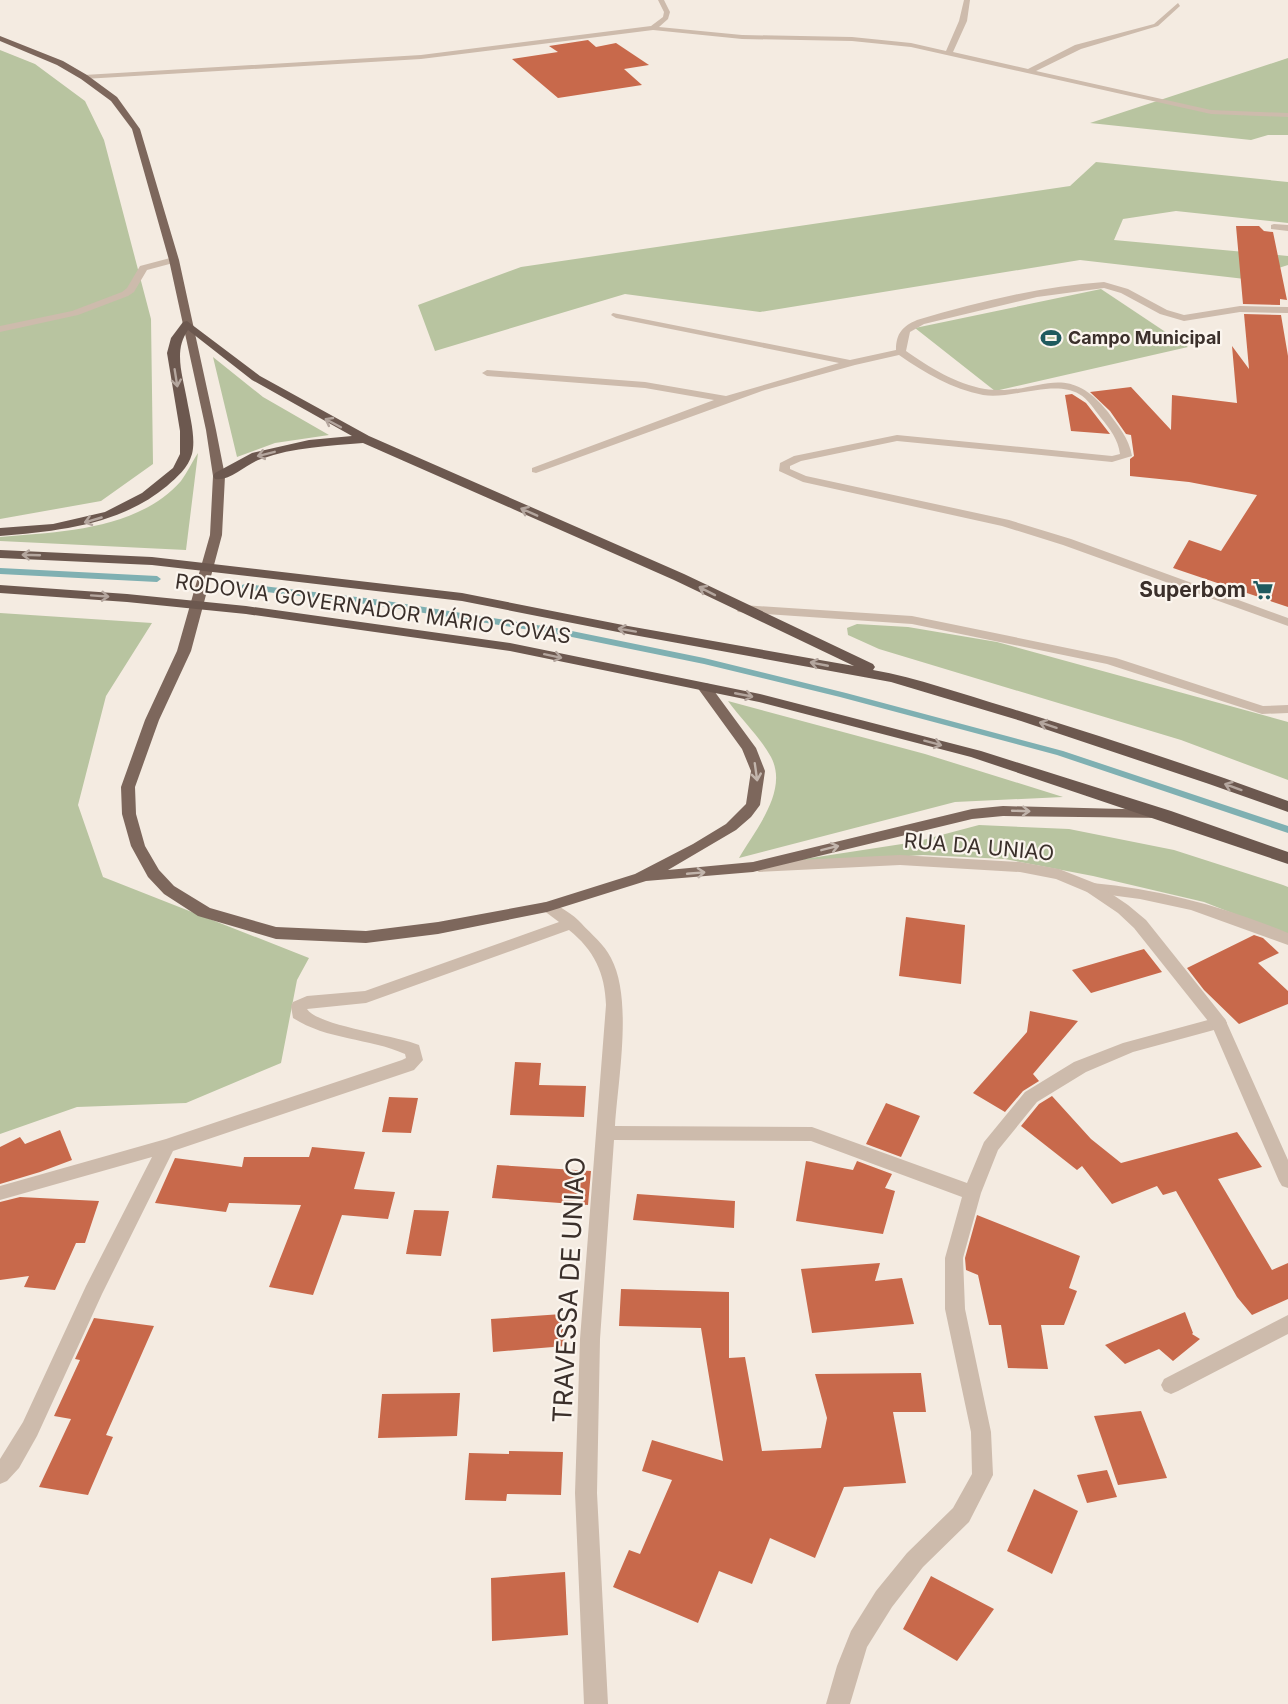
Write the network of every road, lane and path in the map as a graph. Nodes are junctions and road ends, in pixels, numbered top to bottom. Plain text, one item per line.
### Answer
1 (661, 0) edge
2 (968, 0) edge
3 (1178, 5) dead end
4 (653, 28) junction
5 (0, 38) edge
6 (949, 52) junction
7 (1029, 70) junction
8 (84, 77) junction
9 (1288, 115) edge
10 (1274, 227) dead end
11 (1288, 228) edge
12 (174, 260) junction
13 (1288, 310) edge
14 (616, 315) dead end
15 (188, 324) junction
16 (0, 329) edge
17 (901, 352) junction
18 (849, 362) junction
19 (487, 373) dead end
20 (727, 399) junction
21 (365, 439) junction
22 (536, 470) dead end
23 (219, 476) junction
24 (0, 532) edge
25 (0, 554) edge
26 (0, 590) edge
27 (742, 609) junction
28 (1288, 622) edge
29 (894, 678) junction
30 (704, 687) junction
31 (1288, 709) edge
32 (1288, 807) edge
33 (1165, 815) junction
34 (1288, 858) edge
35 (753, 867) junction
36 (640, 878) junction
37 (1092, 888) junction
38 (546, 907) junction
39 (573, 923) junction
40 (1288, 939) edge
41 (1219, 1023) junction
42 (606, 1133) junction
43 (167, 1146) junction
44 (1288, 1181) edge
45 (0, 1192) edge
46 (972, 1192) junction
47 (1288, 1324) edge
48 (1172, 1385) dead end
49 (0, 1473) edge
50 (596, 1704) edge
51 (838, 1704) edge

1 - 4 street
2 - 6 street
3 - 7 street
4 - 6 street
4 - 8 street
5 - 8 main road
6 - 7 street
7 - 9 street
8 - 12 main road
10 - 11 street
12 - 15 main road
12 - 16 street
13 - 17 street
14 - 18 street
21 -> 15 highway
15 - 23 main road
15 -> 24 highway
17 - 18 street
17 - 28 street
18 - 20 street
19 - 20 street
20 - 22 street
21 -> 23 highway
27 -> 21 highway
23 - 38 main road
29 -> 25 highway, RODOVIA GOVERNADOR MÁRIO COVAS
26 -> 30 highway, RODOVIA GOVERNADOR MÁRIO COVAS
27 - 29 highway
27 - 31 street
32 -> 29 highway, RODOVIA GOVERNADOR MÁRIO COVAS
30 -> 33 highway, RODOVIA GOVERNADOR MÁRIO COVAS
30 -> 36 main road
33 - 34 highway, RODOVIA GOVERNADOR MÁRIO COVAS
35 -> 33 main road
36 -> 35 main road
35 - 37 street, RUA DA UNIAO
36 - 38 main road
37 - 40 street
37 - 41 street, RUA DA UNIAO
38 - 39 street, TRAVESSA DE UNIAO
39 - 42 street, TRAVESSA DE UNIAO
39 - 43 street
41 - 44 street, RUA DA UNIAO
41 - 46 street
42 - 46 street
42 - 50 street, TRAVESSA DE UNIAO
43 - 45 street
43 - 49 street
46 - 51 street
47 - 48 street

